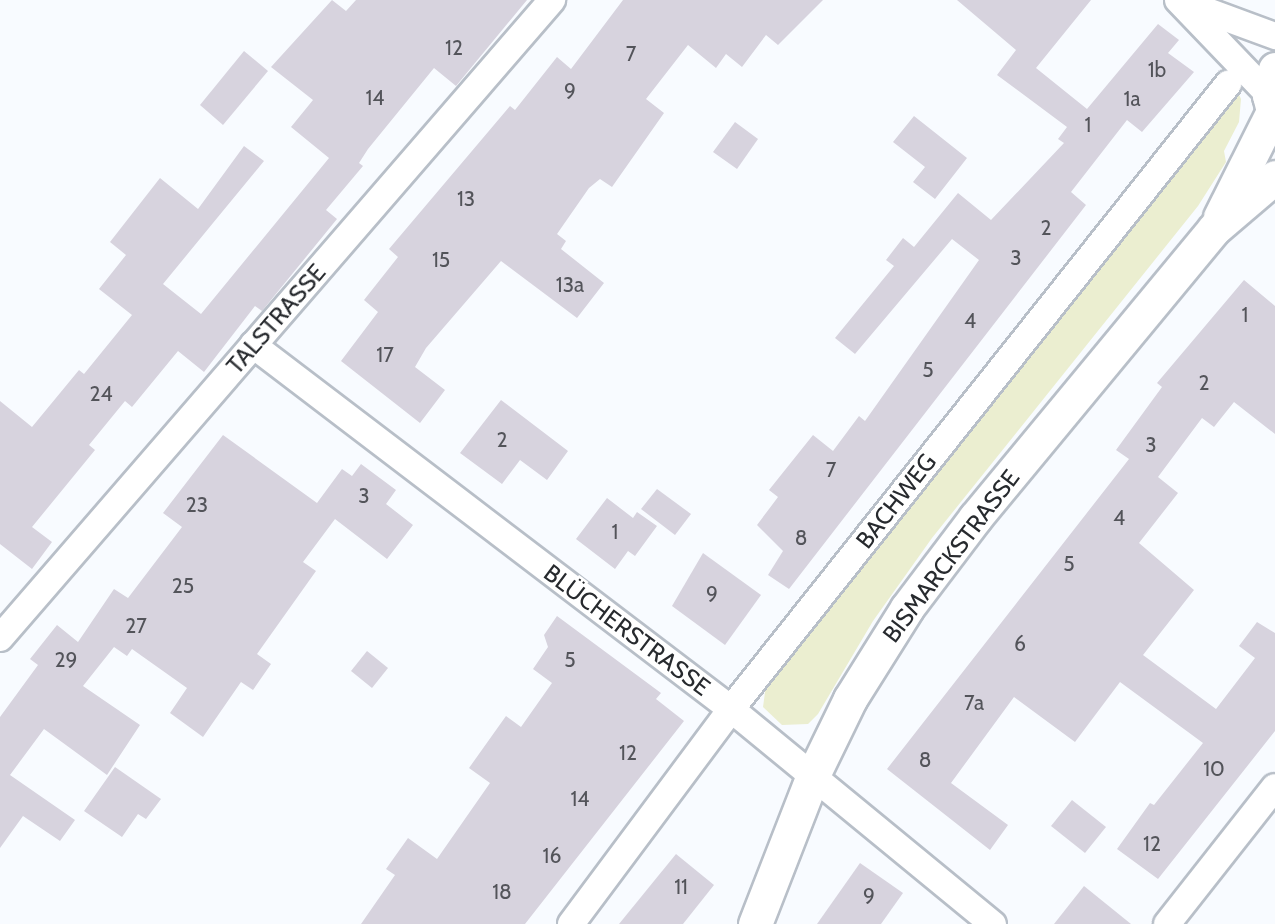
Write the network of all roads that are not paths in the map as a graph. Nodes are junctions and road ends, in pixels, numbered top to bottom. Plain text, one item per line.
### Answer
1 (552, 0) edge
2 (1179, 1) edge
3 (1275, 36) edge
4 (1228, 84) dead end
5 (1273, 99) edge
6 (1275, 177) edge
7 (1214, 229) junction
8 (253, 345) junction
9 (0, 638) edge
10 (731, 709) junction
11 (813, 775) junction
12 (1275, 787) edge
13 (571, 924) edge
14 (755, 924) edge
15 (993, 924) edge
16 (1167, 924) edge

1 - 8 street, TALSTRASSE
2 - 3 street
2 - 5 street
4 - 10 street, BACHWEG
5 - 7 street, BISMARCKSTRASSE
6 - 7 street, BISMARCKSTRASSE
7 - 11 street, BISMARCKSTRASSE
8 - 9 street, TALSTRASSE
8 - 10 street, BLÜCHERSTRASSE
10 - 11 street, BLÜCHERSTRASSE
10 - 13 street, BACHWEG
11 - 14 street, BISMARCKSTRASSE
11 - 15 street, BLÜCHERSTRASSE
12 - 16 street

